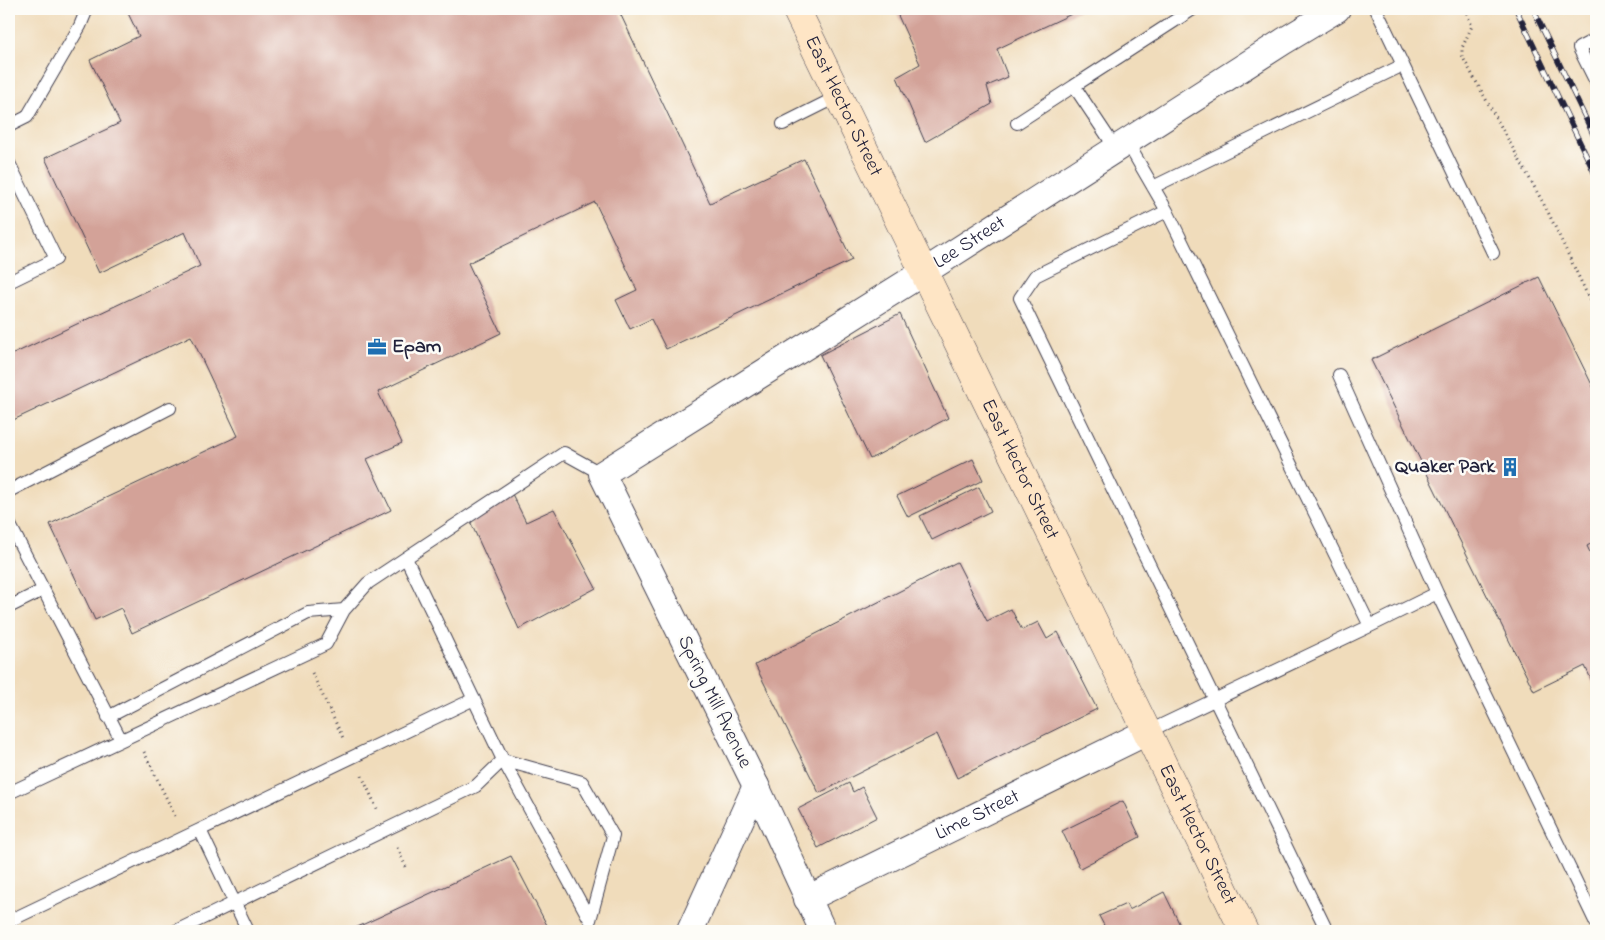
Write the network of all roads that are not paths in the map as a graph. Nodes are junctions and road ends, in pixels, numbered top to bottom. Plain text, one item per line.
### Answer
1 (87, 9) edge
2 (796, 9) edge
3 (1193, 9) edge
4 (1337, 9) edge
5 (1376, 9) edge
6 (1596, 39) edge
7 (1403, 65) junction
8 (1596, 82) edge
9 (1074, 86) junction
10 (839, 96) junction
11 (1017, 123) dead end
12 (783, 124) dead end
13 (9, 126) edge
14 (1122, 146) junction
15 (9, 163) edge
16 (1153, 188) junction
17 (1167, 211) junction
18 (1493, 252) dead end
19 (924, 272) junction
20 (9, 282) edge
21 (1340, 375) dead end
22 (170, 408) dead end
23 (602, 474) junction
24 (9, 491) edge
25 (9, 523) edge
26 (406, 558) junction
27 (43, 590) junction
28 (1437, 592) junction
29 (9, 607) edge
30 (344, 610) junction
31 (1370, 626) junction
32 (474, 699) junction
33 (1215, 699) junction
34 (108, 717) junction
35 (1147, 732) junction
36 (121, 740) junction
37 (503, 760) junction
38 (756, 786) junction
39 (9, 793) edge
40 (200, 830) junction
41 (807, 898) junction
42 (235, 903) junction
43 (9, 921) edge
44 (1596, 923) edge
45 (176, 931) edge
46 (248, 931) edge
47 (690, 931) edge
48 (823, 931) edge
49 (1244, 931) edge
50 (1327, 931) edge

1 - 13 lane
2 - 10 main road, East Hector Street
3 - 9 lane
4 - 14 street, Lee Street
5 - 7 lane
6 - 8 lane
7 - 16 lane
7 - 18 lane
9 - 11 lane
9 - 14 lane
10 - 12 lane
10 - 19 main road, East Hector Street
14 - 16 lane
14 - 19 street, Lee Street
15 - 20 lane
16 - 17 lane
17 - 31 lane
17 - 33 lane
19 - 23 street, Lee Street
19 - 35 main road, East Hector Street
21 - 28 lane
22 - 24 lane
23 - 26 lane
23 - 38 street, Spring Mill Avenue
25 - 27 lane
26 - 30 lane
26 - 32 lane
27 - 29 lane
27 - 34 lane
28 - 31 lane
28 - 44 lane
30 - 34 lane
30 - 36 lane
31 - 33 lane
32 - 37 lane
32 - 40 lane
33 - 35 lane
33 - 50 lane
34 - 36 lane
35 - 41 street, Lime Street
35 - 49 main road, East Hector Street
36 - 39 lane
37 - 37 lane
37 - 42 lane
38 - 41 street, Spring Mill Avenue
38 - 47 street
40 - 42 lane
40 - 43 lane
41 - 48 street, Spring Mill Avenue
42 - 45 lane
42 - 46 lane

